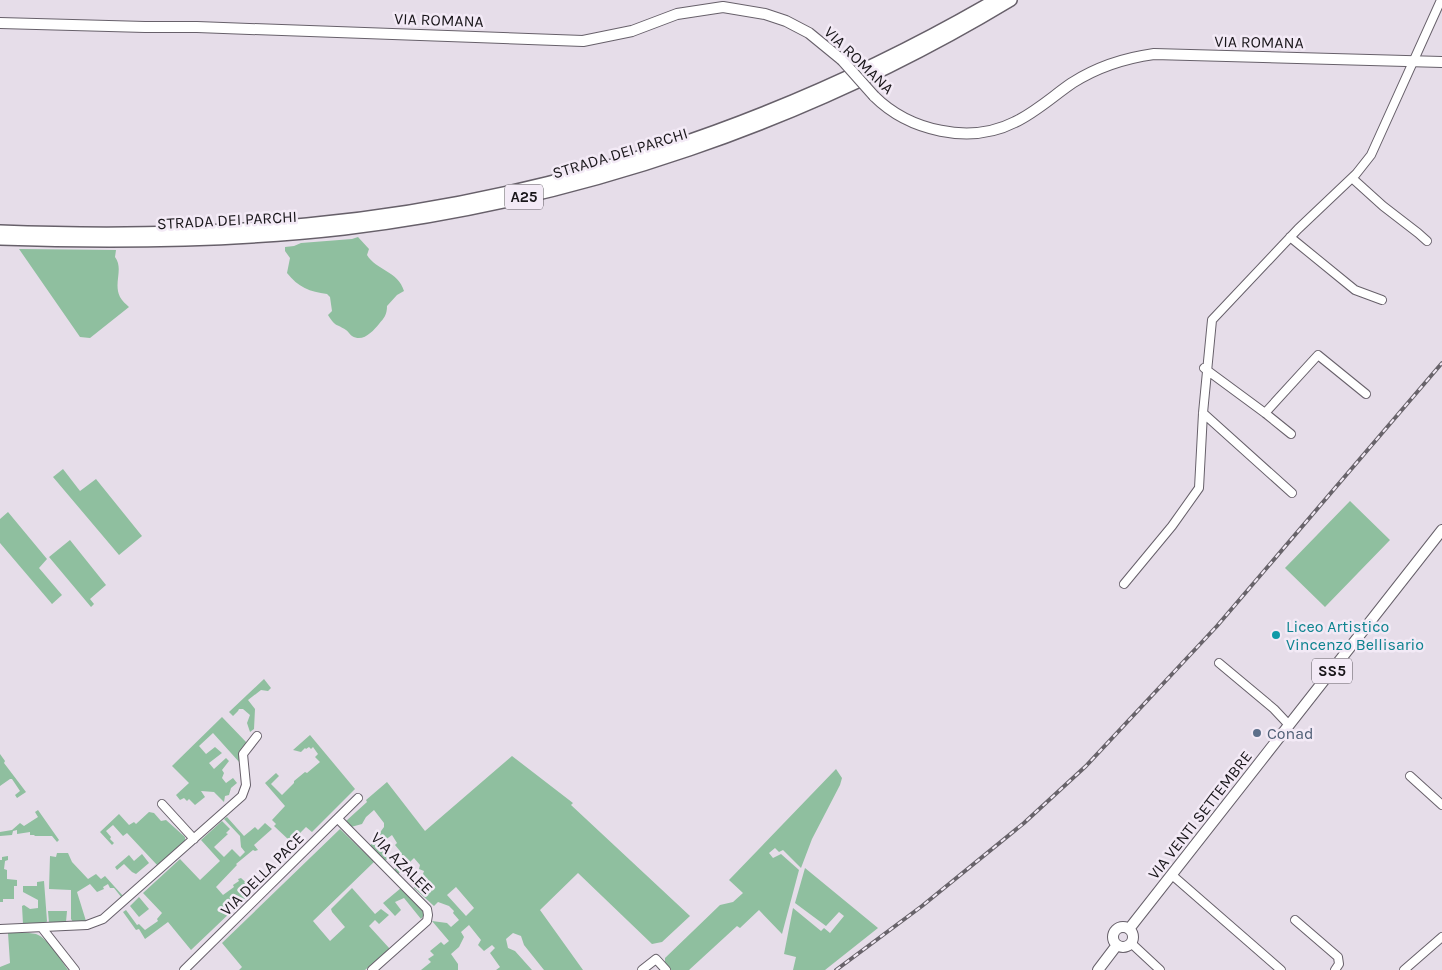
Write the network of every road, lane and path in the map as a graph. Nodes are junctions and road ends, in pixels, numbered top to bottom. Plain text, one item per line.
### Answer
1 (995, 0) edge
2 (1011, 0) edge
3 (1442, 0) edge
4 (0, 23) edge
5 (1415, 60) junction
6 (1442, 62) edge
7 (1352, 178) junction
8 (0, 230) edge
9 (1290, 237) junction
10 (0, 239) edge
11 (1427, 241) dead end
12 (1382, 300) dead end
13 (1206, 369) junction
14 (1366, 394) dead end
15 (1203, 413) junction
16 (1265, 413) junction
17 (1291, 434) dead end
18 (1292, 493) dead end
19 (1442, 530) edge
20 (1124, 584) dead end
21 (1219, 663) dead end
22 (1289, 725) junction
23 (257, 736) dead end
24 (1410, 776) dead end
25 (358, 798) dead end
26 (162, 804) dead end
27 (1442, 805) edge
28 (338, 819) junction
29 (194, 839) junction
30 (1172, 875) junction
31 (1295, 920) dead end
32 (42, 928) junction
33 (0, 929) edge
34 (1129, 929) junction
35 (1442, 937) edge
36 (1131, 943) junction
37 (1117, 945) junction
38 (75, 970) edge
39 (184, 970) edge
40 (372, 970) edge
41 (642, 970) edge
42 (666, 970) edge
43 (1098, 970) edge
44 (1160, 970) edge
45 (1281, 970) edge
46 (1335, 970) edge
47 (1404, 970) edge

1 - 8 highway, STRADA DEI PARCHI / A25
2 - 10 highway, STRADA DEI PARCHI / A25
3 - 5 street
4 - 5 main road, VIA ROMANA, bridge
5 - 6 main road, VIA ROMANA
5 - 7 street
7 - 9 street
7 - 11 street
9 - 12 street
9 - 13 street
13 - 15 street
13 - 16 street
14 - 16 street
15 - 18 street
15 - 20 street
16 - 17 street
19 - 22 main road, VIA VENTI SETTEMBRE / SS5
21 - 22 street
22 - 30 main road, VIA VENTI SETTEMBRE / SS5
23 - 29 street
24 - 27 street
25 - 28 street, VIA DELLA PACE
26 - 29 street
28 - 39 street, VIA DELLA PACE
28 - 40 street, VIA AZALEE
29 - 32 street
30 - 34 main road, VIA VENTI SETTEMBRE / SS5
30 - 45 street
31 - 46 street
32 - 33 street
32 - 38 street
34 - 36 main road
34 - 37 main road, SS5
35 - 47 street
36 - 37 main road
36 - 44 street
37 - 43 main road, SS5
41 - 42 street

